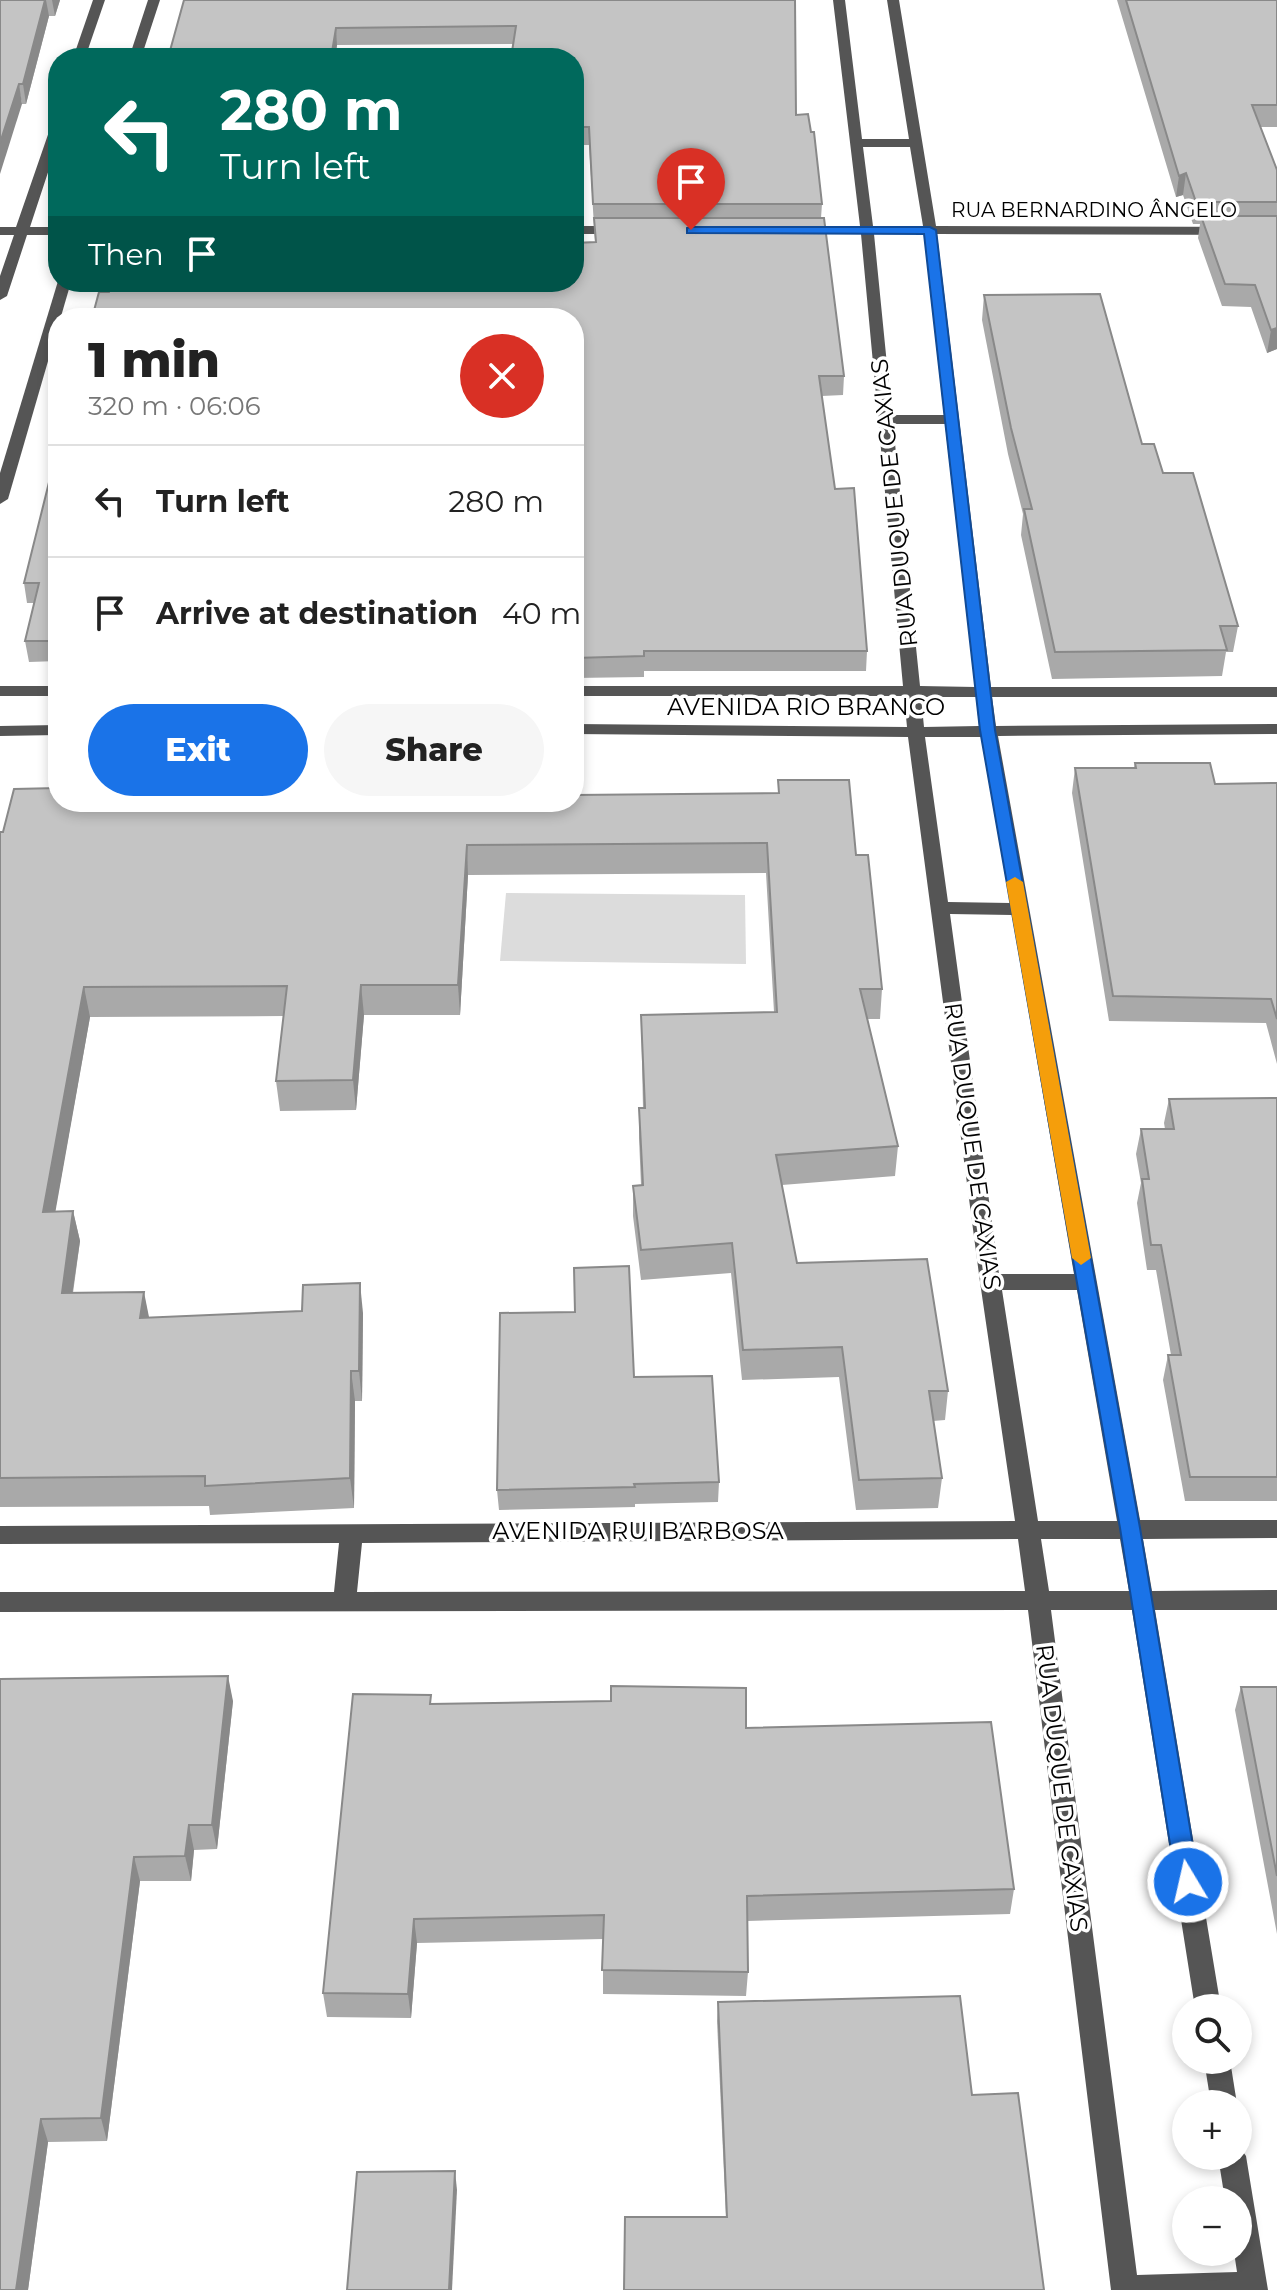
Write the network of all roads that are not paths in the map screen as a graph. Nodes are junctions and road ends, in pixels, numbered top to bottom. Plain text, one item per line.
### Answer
1 (99, 0) edge
2 (154, 0) edge
3 (839, 0) edge
4 (893, 0) edge
5 (82, 48) edge
6 (138, 48) edge
7 (856, 143) junction
8 (915, 143) junction
9 (48, 161) edge
10 (584, 230) edge
11 (636, 230) edge
12 (790, 230) edge
13 (867, 230) junction
14 (930, 230) junction
15 (0, 231) edge
16 (23, 231) junction
17 (48, 231) edge
18 (1277, 231) edge
19 (0, 296) edge
20 (48, 336) edge
21 (952, 419) junction
22 (886, 420) junction
23 (0, 499) edge
24 (0, 691) edge
25 (48, 691) edge
26 (584, 691) edge
27 (983, 692) junction
28 (1277, 692) edge
29 (913, 693) junction
30 (584, 729) edge
31 (1277, 729) edge
32 (48, 730) edge
33 (988, 730) junction
34 (0, 731) edge
35 (916, 732) junction
36 (941, 908) junction
37 (1019, 909) junction
38 (990, 1282) junction
39 (1086, 1282) junction
40 (1028, 1528) junction
41 (1130, 1528) junction
42 (1277, 1529) edge
43 (351, 1532) junction
44 (0, 1535) edge
45 (1038, 1598) junction
46 (1141, 1599) junction
47 (1277, 1600) edge
48 (345, 1601) junction
49 (0, 1602) edge
50 (1206, 1994) edge
51 (1234, 2170) edge
52 (1254, 2288) edge
53 (1125, 2290) edge

1 - 5 street
2 - 6 street
3 - 7 street, RUA DUQUE DE CAXIAS
4 - 8 street
7 - 8 street
7 - 13 street, RUA DUQUE DE CAXIAS
8 - 14 street
9 - 16 street
10 - 11 street
12 - 13 street, RUA BERNARDINO ÂNGELO
13 - 14 street, RUA BERNARDINO ÂNGELO
13 - 22 street, RUA DUQUE DE CAXIAS
14 - 18 street, RUA BERNARDINO ÂNGELO
14 - 21 street
15 - 16 street
16 - 17 street
16 - 19 street
20 - 23 street
21 - 22 street
21 - 27 street
22 - 29 street, RUA DUQUE DE CAXIAS
24 - 25 street
26 - 29 street, AVENIDA RIO BRANCO
27 - 28 street, AVENIDA RIO BRANCO
27 - 29 street, AVENIDA RIO BRANCO
27 - 33 street
29 - 35 street, RUA DUQUE DE CAXIAS
30 - 35 street, AVENIDA RIO BRANCO
31 - 33 street, AVENIDA RIO BRANCO
32 - 34 street
33 - 35 street, AVENIDA RIO BRANCO
33 - 37 street
35 - 36 street, RUA DUQUE DE CAXIAS
36 - 37 street
36 - 38 street, RUA DUQUE DE CAXIAS
37 - 39 street
38 - 39 street
38 - 40 street, RUA DUQUE DE CAXIAS
39 - 41 street
40 - 41 street, AVENIDA RUI BARBOSA
40 - 43 street, AVENIDA RUI BARBOSA
40 - 45 street, RUA DUQUE DE CAXIAS
41 - 42 street, AVENIDA RUI BARBOSA
41 - 46 street
43 - 44 street, AVENIDA RUI BARBOSA
43 - 48 street
45 - 46 street
45 - 48 street
45 - 53 street, RUA DUQUE DE CAXIAS
46 - 47 street
46 - 50 street
48 - 49 street
51 - 52 street
52 - 53 street

